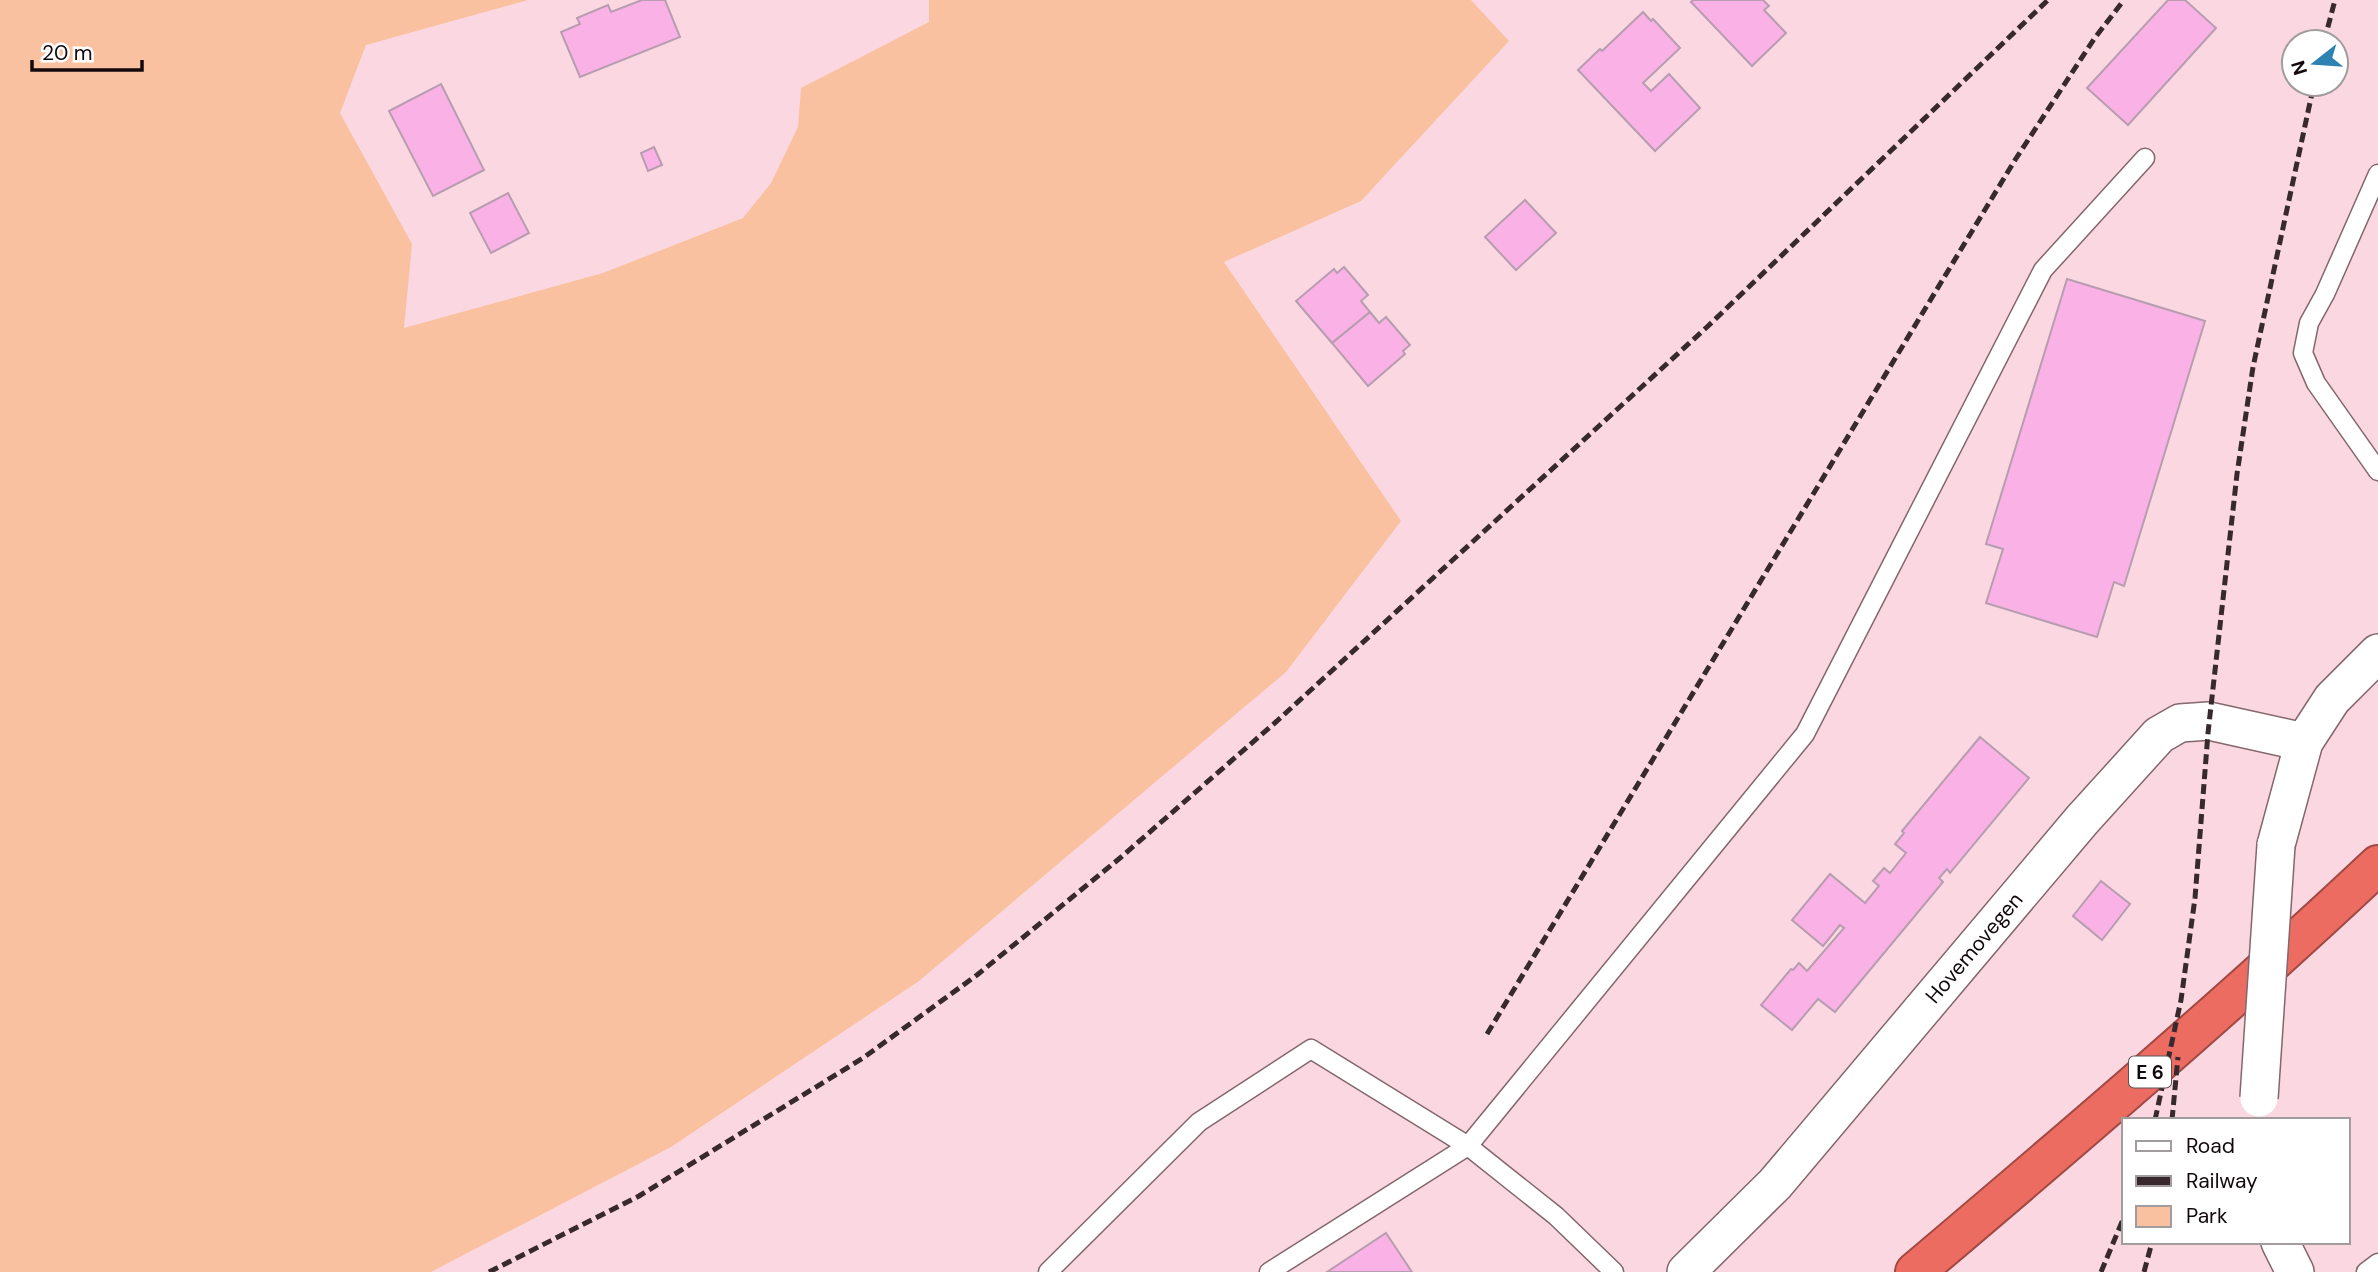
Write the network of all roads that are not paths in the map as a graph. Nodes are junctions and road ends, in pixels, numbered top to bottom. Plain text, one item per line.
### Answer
1 (2145, 158) dead end
2 (2378, 174) edge
3 (2378, 471) edge
4 (2378, 653) edge
5 (2304, 742) junction
6 (2378, 865) edge
7 (2259, 1109) edge
8 (1468, 1146) junction
9 (2281, 1244) edge
10 (2378, 1263) edge
11 (1048, 1272) edge
12 (1269, 1272) edge
13 (1614, 1272) edge
14 (1686, 1272) edge
15 (1915, 1272) edge
16 (2295, 1272) edge
17 (2366, 1272) edge

1 - 8 lane
2 - 3 lane
4 - 5 street
5 - 7 street, bridge
5 - 14 street, Hovemovegen
6 - 15 highway, E 6
8 - 11 lane
8 - 12 lane
8 - 13 lane
9 - 16 street
10 - 17 lane

